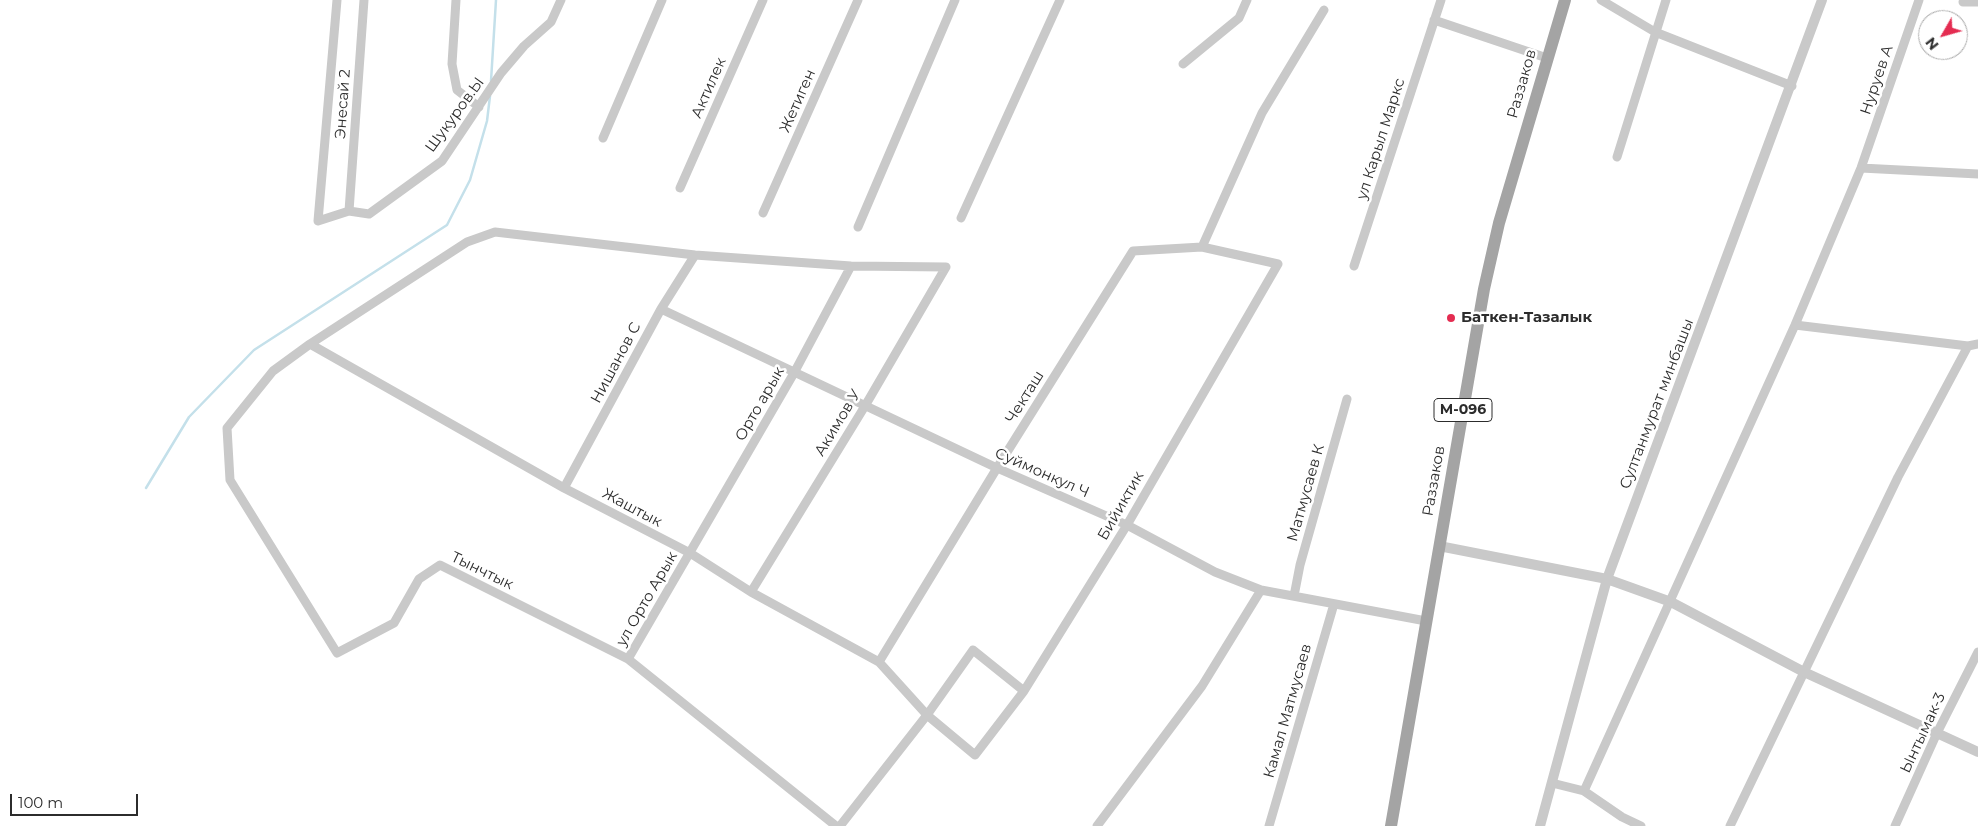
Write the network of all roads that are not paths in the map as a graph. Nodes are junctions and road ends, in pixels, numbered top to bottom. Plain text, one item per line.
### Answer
1 (337, 0) edge
2 (364, 0) edge
3 (456, 0) edge
4 (561, 0) edge
5 (662, 0) edge
6 (763, 0) edge
7 (858, 0) edge
8 (954, 0) edge
9 (1060, 0) edge
10 (1247, 0) edge
11 (1441, 0) edge
12 (1564, 0) edge
13 (1601, 0) edge
14 (1666, 0) edge
15 (1822, 0) edge
16 (1919, 0) edge
17 (1963, 2) dead end
18 (1978, 2) edge
19 (1324, 10) dead end
20 (1434, 20) junction
21 (1655, 32) junction
22 (1547, 58) junction
23 (1183, 64) dead end
24 (1792, 86) junction
25 (479, 107) junction
26 (603, 138) dead end
27 (1617, 157) dead end
28 (1861, 168) junction
29 (1978, 174) edge
30 (680, 188) dead end
31 (349, 211) junction
32 (763, 213) dead end
33 (961, 218) dead end
34 (858, 228) dead end
35 (1202, 247) junction
36 (696, 255) junction
37 (851, 266) junction
38 (1354, 266) dead end
39 (660, 309) junction
40 (1795, 325) junction
41 (310, 344) junction
42 (1978, 344) edge
43 (1968, 346) junction
44 (794, 373) junction
45 (1347, 399) dead end
46 (865, 406) junction
47 (997, 468) junction
48 (564, 488) junction
49 (1127, 525) junction
50 (1439, 546) junction
51 (690, 553) junction
52 (1607, 579) junction
53 (1261, 590) junction
54 (751, 592) junction
55 (1294, 596) junction
56 (1671, 602) junction
57 (1334, 604) junction
58 (1426, 621) junction
59 (1978, 652) edge
60 (628, 659) junction
61 (879, 662) junction
62 (1804, 672) junction
63 (1024, 691) junction
64 (927, 715) junction
65 (1937, 733) junction
66 (1978, 752) edge
67 (975, 755) joint
68 (1552, 783) junction
69 (1584, 791) junction
70 (838, 826) edge
71 (1097, 826) edge
72 (1269, 826) edge
73 (1390, 826) edge
74 (1540, 826) edge
75 (1641, 826) edge
76 (1730, 826) edge
77 (1895, 826) edge

1 - 31 street, Шукуров.Ы
2 - 31 street, Энесай 2
3 - 25 street
4 - 25 street, Шукуров.Ы
5 - 26 street
6 - 30 street, Актилек
7 - 32 street, Жетиген
8 - 34 street
9 - 33 street
10 - 23 street
11 - 20 street, ул Карыл Маркс
12 - 22 main road, Раззаков / М-096
13 - 21 street
14 - 21 street
15 - 24 street, Султанмурат минбашы
16 - 28 street, Нуруев А
17 - 18 street
19 - 35 street
20 - 22 street
20 - 38 street, ул Карыл Маркс
21 - 24 street
21 - 27 street
22 - 50 main road, Раззаков / М-096
24 - 52 street, Султанмурат минбашы
25 - 31 street, Шукуров.Ы
28 - 29 street
28 - 40 street, Нуруев А
35 - 47 street, Чекташ
35 - 49 street, Бийиктик
36 - 37 street
36 - 39 street, Нишанов С
36 - 41 street
37 - 44 street, Орто арык
37 - 46 street, Акимов У
39 - 44 street, Суймонкул Ч
39 - 48 street, Нишанов С
40 - 43 street
40 - 56 street, Нуруев А
41 - 48 street, Жаштык
41 - 60 street, Тынчтык
42 - 43 street
43 - 62 street
44 - 46 street, Суймонкул Ч
44 - 51 street, Орто арык
45 - 55 street, Матмусаев К
46 - 47 street, Суймонкул Ч
46 - 54 street, Акимов У
47 - 49 street, Суймонкул Ч
47 - 61 street, Чекташ
48 - 51 street, Жаштык
49 - 53 street, Суймонкул Ч
49 - 63 street, Бийиктик
50 - 52 street
50 - 58 main road, Раззаков / М-096
51 - 54 street, Жаштык
51 - 60 street, ул Орто Арык
52 - 56 street
52 - 68 street, Султанмурат минбашы
53 - 55 street, Суймонкул Ч
53 - 71 street
54 - 61 street, Жаштык
55 - 57 street, Суймонкул Ч
56 - 62 street
56 - 69 street, Нуруев А
57 - 58 street, Суймонкул Ч
57 - 72 street, Камал Матмусаев
58 - 73 main road, Раззаков / М-096
59 - 65 street, Ынтымак-3
60 - 70 street, Тынчтык
61 - 64 street, Жаштык
62 - 65 street
62 - 76 street
63 - 64 street
63 - 67 street, Бийиктик
64 - 67 street, Жаштык
64 - 70 street
65 - 66 street
65 - 77 street, Ынтымак-3
68 - 69 street
68 - 74 street, Султанмурат минбашы
69 - 75 street

